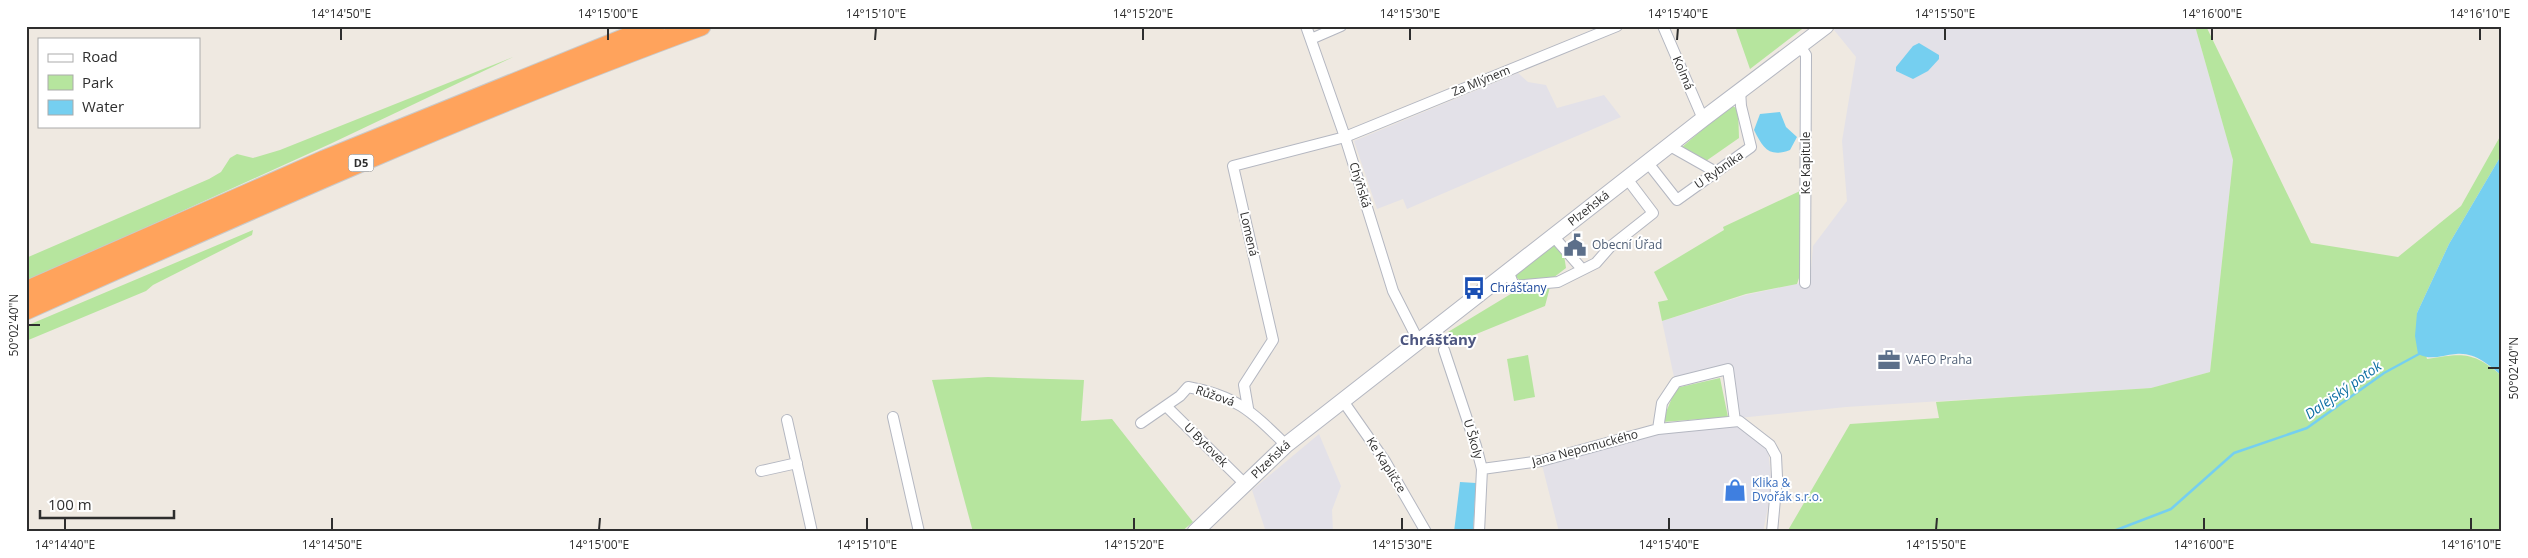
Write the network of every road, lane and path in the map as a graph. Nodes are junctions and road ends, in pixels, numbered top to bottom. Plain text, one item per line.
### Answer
1 (655, 26) edge
2 (701, 26) edge
3 (1306, 26) edge
4 (1341, 26) edge
5 (1617, 26) edge
6 (1663, 26) edge
7 (1826, 26) edge
8 (1311, 39) junction
9 (1800, 46) junction
10 (1740, 90) junction
11 (1703, 119) junction
12 (1345, 137) junction
13 (1670, 146) junction
14 (1648, 163) junction
15 (1716, 172) junction
16 (1628, 180) junction
17 (1554, 237) junction
18 (1582, 269) junction
19 (1509, 273) junction
20 (1805, 283) dead end
21 (26, 291) edge
22 (26, 310) edge
23 (1420, 342) junction
24 (1444, 350) dead end
25 (1343, 401) junction
26 (1166, 406) junction
27 (1248, 408) junction
28 (893, 417) dead end
29 (786, 420) dead end
30 (1735, 421) junction
31 (1141, 423) dead end
32 (1658, 429) junction
33 (1286, 445) junction
34 (797, 463) junction
35 (1482, 469) junction
36 (761, 471) dead end
37 (1245, 484) junction
38 (812, 532) edge
39 (919, 532) edge
40 (1195, 532) edge
41 (1426, 532) edge
42 (1479, 532) edge
43 (1772, 532) edge

1 - 21 highway, D5
2 - 22 highway, D5
3 - 8 street, Chýňská
4 - 8 street
5 - 12 street, Za Mlýnem
6 - 11 street, Kolmá
7 - 9 main road, Plzeňská
8 - 12 street, Chýňská
9 - 10 main road, Plzeňská
9 - 20 street, Ke Kapitule
10 - 11 main road, Plzeňská
10 - 15 street, U Rybníka
11 - 13 main road, Plzeňská
12 - 23 street, Chýňská
12 - 27 street, Lomená
13 - 14 main road, Plzeňská
13 - 15 street
14 - 15 street, U Rybníka
14 - 16 main road, Plzeňská
16 - 17 main road, Plzeňská
16 - 18 street
17 - 18 street
17 - 19 main road, Plzeňská
18 - 19 street
19 - 23 main road, Plzeňská
23 - 25 main road, Plzeňská
24 - 35 street, U Školy
25 - 33 main road, Plzeňská
25 - 41 street, Ke Kapličce
26 - 27 street, Růžová
26 - 31 street
26 - 37 street, U Bytovek
27 - 33 street, Růžová
28 - 39 street
29 - 34 street
30 - 32 street, Jana Nepomuckého
30 - 32 street
30 - 43 street
32 - 35 street, Jana Nepomuckého
33 - 37 main road, Plzeňská
34 - 36 street
34 - 38 street
35 - 42 street, U Školy
37 - 40 main road, Plzeňská

